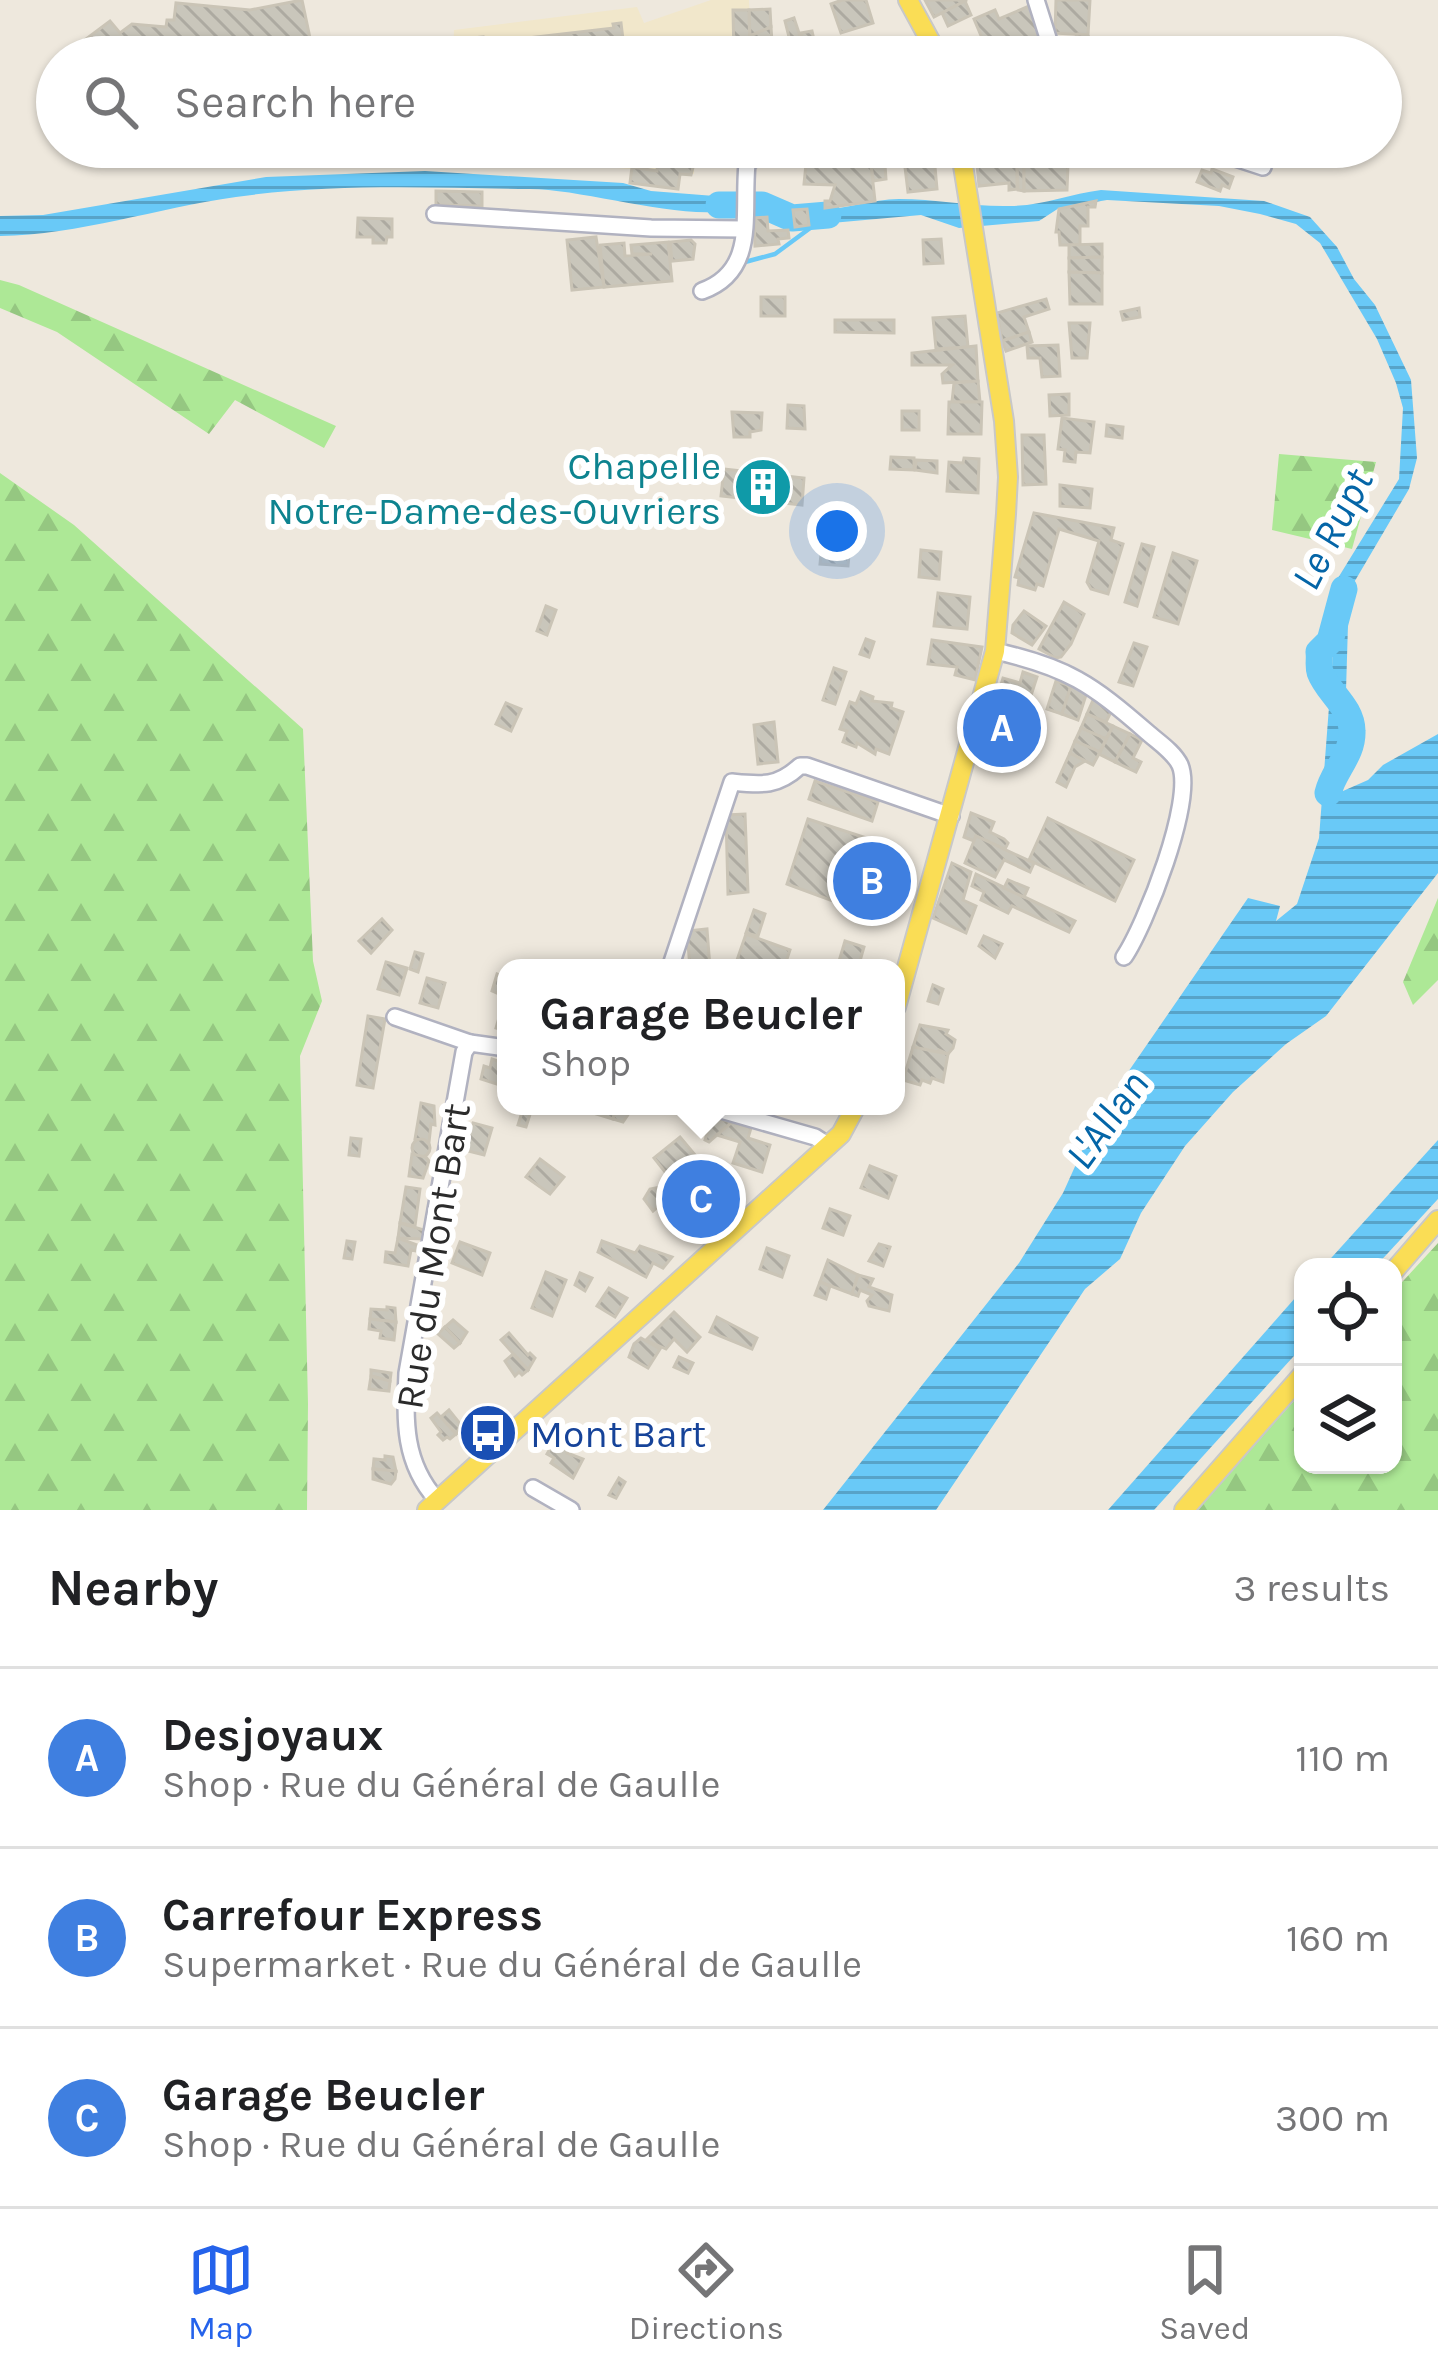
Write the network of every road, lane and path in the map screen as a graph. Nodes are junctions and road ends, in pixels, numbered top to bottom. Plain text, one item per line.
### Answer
1 (908, 0) edge
2 (1036, 0) edge
3 (928, 36) edge
4 (1047, 36) edge
5 (747, 168) edge
6 (963, 168) edge
7 (435, 214) dead end
8 (743, 223) junction
9 (702, 292) dead end
10 (995, 651) junction
11 (952, 816) junction
12 (1124, 957) dead end
13 (673, 959) edge
14 (905, 976) edge
15 (395, 1017) dead end
16 (470, 1042) junction
17 (497, 1046) edge
18 (738, 1115) edge
19 (851, 1115) edge
20 (829, 1145) junction
21 (1438, 1220) edge
22 (1402, 1262) edge
23 (1294, 1384) edge
24 (533, 1488) dead end
25 (432, 1505) edge
26 (571, 1510) edge
27 (1184, 1510) edge

1 - 3 main road
2 - 4 street
5 - 8 street
6 - 10 main road
7 - 8 street
8 - 9 street
10 - 11 main road
10 - 12 street
11 - 13 street
11 - 14 main road
15 - 16 street
16 - 17 street
16 - 25 street, Rue du Mont Bart
18 - 20 street
19 - 20 main road
20 - 25 main road
21 - 22 main road
23 - 27 main road
24 - 26 street

